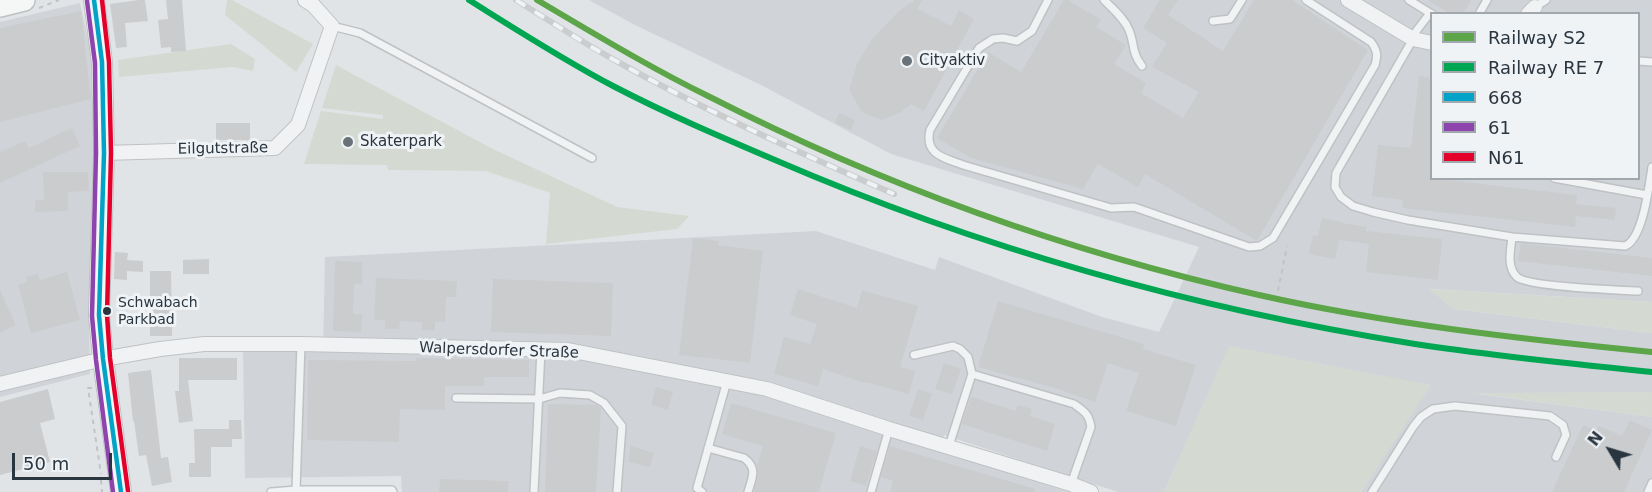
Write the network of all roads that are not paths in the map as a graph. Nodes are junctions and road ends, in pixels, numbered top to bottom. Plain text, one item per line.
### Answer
1 (24, 0) edge
2 (94, 0) edge
3 (305, 0) edge
4 (1048, 0) edge
5 (1104, 0) edge
6 (1242, 0) edge
7 (1306, 0) edge
8 (1348, 0) edge
9 (1409, 0) edge
10 (0, 6) edge
11 (1430, 14) edge
12 (1213, 21) dead end
13 (332, 26) junction
14 (1412, 39) junction
15 (1430, 43) edge
16 (1142, 66) dead end
17 (104, 153) junction
18 (592, 158) dead end
19 (1652, 167) edge
20 (1565, 180) edge
21 (1647, 195) junction
22 (1512, 237) junction
23 (1638, 291) dead end
24 (301, 344) junction
25 (541, 350) junction
26 (914, 355) dead end
27 (103, 358) junction
28 (972, 374) junction
29 (727, 381) junction
30 (0, 384) edge
31 (456, 398) dead end
32 (539, 399) junction
33 (889, 429) junction
34 (949, 446) junction
35 (708, 448) junction
36 (1556, 457) dead end
37 (1652, 483) edge
38 (1071, 484) junction
39 (296, 490) junction
40 (121, 492) edge
41 (271, 492) edge
42 (393, 492) edge
43 (534, 492) edge
44 (617, 492) edge
45 (702, 492) edge
46 (748, 492) edge
47 (871, 492) edge
48 (1091, 492) edge
49 (1372, 492) edge
50 (1648, 492) edge

1 - 10 main road
2 - 17 street
3 - 13 street
4 - 7 lane
5 - 16 lane
6 - 12 lane
8 - 14 street
9 - 11 lane
11 - 14 lane
13 - 17 street, Eilgutstraße
13 - 18 lane
14 - 15 street
14 - 22 lane
17 - 27 street
19 - 21 lane
20 - 21 lane
21 - 22 lane
22 - 23 lane
24 - 25 street, Walpersdorfer Straße
24 - 27 street, Walpersdorfer Straße
24 - 39 lane
25 - 29 street, Walpersdorfer Straße
25 - 32 lane
26 - 28 lane
27 - 30 street, Walpersdorfer Straße
27 - 40 street
28 - 34 lane
28 - 38 lane
29 - 33 street, Walpersdorfer Straße
29 - 35 lane
31 - 32 lane
32 - 43 lane
32 - 44 lane
33 - 34 street, Walpersdorfer Straße
33 - 47 lane
34 - 38 street, Walpersdorfer Straße
35 - 45 lane
35 - 46 lane
36 - 49 lane
37 - 50 lane
38 - 48 street, Walpersdorfer Straße
39 - 41 lane
39 - 42 lane

